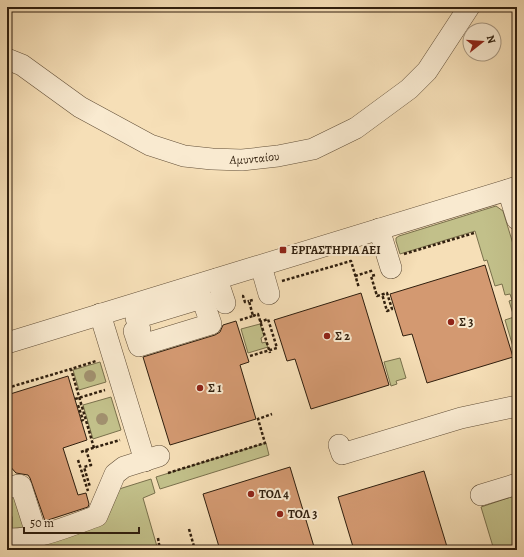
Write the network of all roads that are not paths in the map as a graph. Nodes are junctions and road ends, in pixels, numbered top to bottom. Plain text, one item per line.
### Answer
1 (469, 7) edge
2 (7, 59) edge
3 (513, 189) edge
4 (517, 219) edge
5 (379, 229) junction
6 (261, 266) junction
7 (381, 270) road end
8 (217, 279) junction
9 (268, 292) road end
10 (232, 300) road end
11 (100, 314) junction
12 (7, 343) edge
13 (517, 406) edge
14 (338, 445) dead end
15 (517, 484) edge
16 (7, 487) edge
17 (481, 495) dead end
18 (37, 536) junction
19 (7, 539) edge

1 - 2 street, Αμυνταίου
3 - 4 street
3 - 5 street
5 - 6 street
5 - 7 street
6 - 8 street
6 - 9 street
8 - 10 street
8 - 11 street
11 - 12 street
11 - 18 street
13 - 14 street
15 - 17 street
16 - 18 street
18 - 19 street

